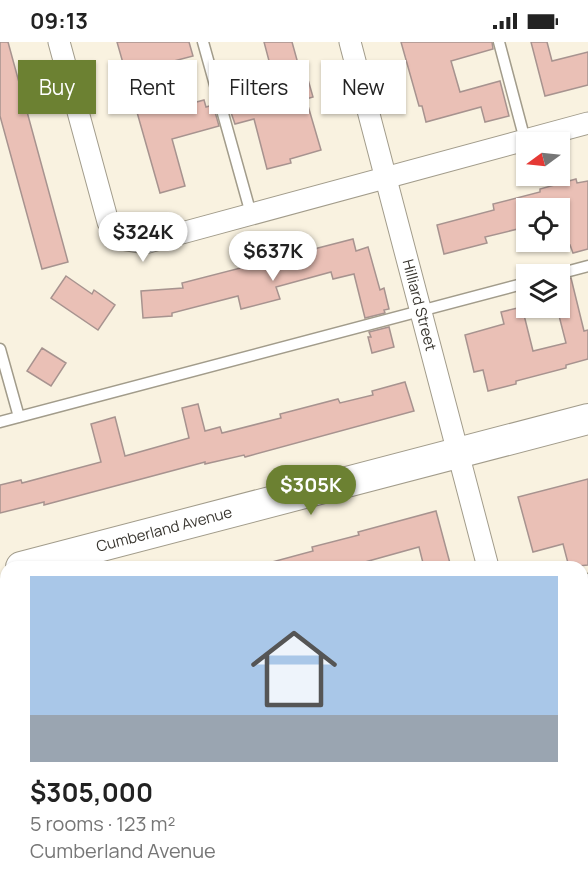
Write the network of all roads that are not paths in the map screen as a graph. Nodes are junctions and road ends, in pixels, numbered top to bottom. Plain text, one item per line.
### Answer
1 (59, 42) edge
2 (203, 42) edge
3 (350, 42) edge
4 (499, 42) edge
5 (588, 123) edge
6 (523, 132) edge
7 (555, 132) edge
8 (516, 142) edge
9 (386, 178) junction
10 (251, 214) junction
11 (588, 266) edge
12 (570, 271) edge
13 (516, 286) edge
14 (420, 311) junction
15 (0, 349) edge
16 (19, 417) junction
17 (588, 419) edge
18 (0, 422) edge
19 (459, 453) junction
20 (44, 561) edge
21 (486, 561) edge

1 - 10 street
2 - 10 lane
3 - 9 street, Hilliard Street
4 - 6 lane
5 - 7 street
8 - 9 street
9 - 10 street
9 - 14 street, Hilliard Street
11 - 12 lane
13 - 14 lane
14 - 16 lane
14 - 19 street, Hilliard Street
15 - 16 lane
16 - 18 lane
17 - 19 street, Cumberland Avenue
19 - 20 street, Cumberland Avenue
19 - 21 street, Hilliard Street

